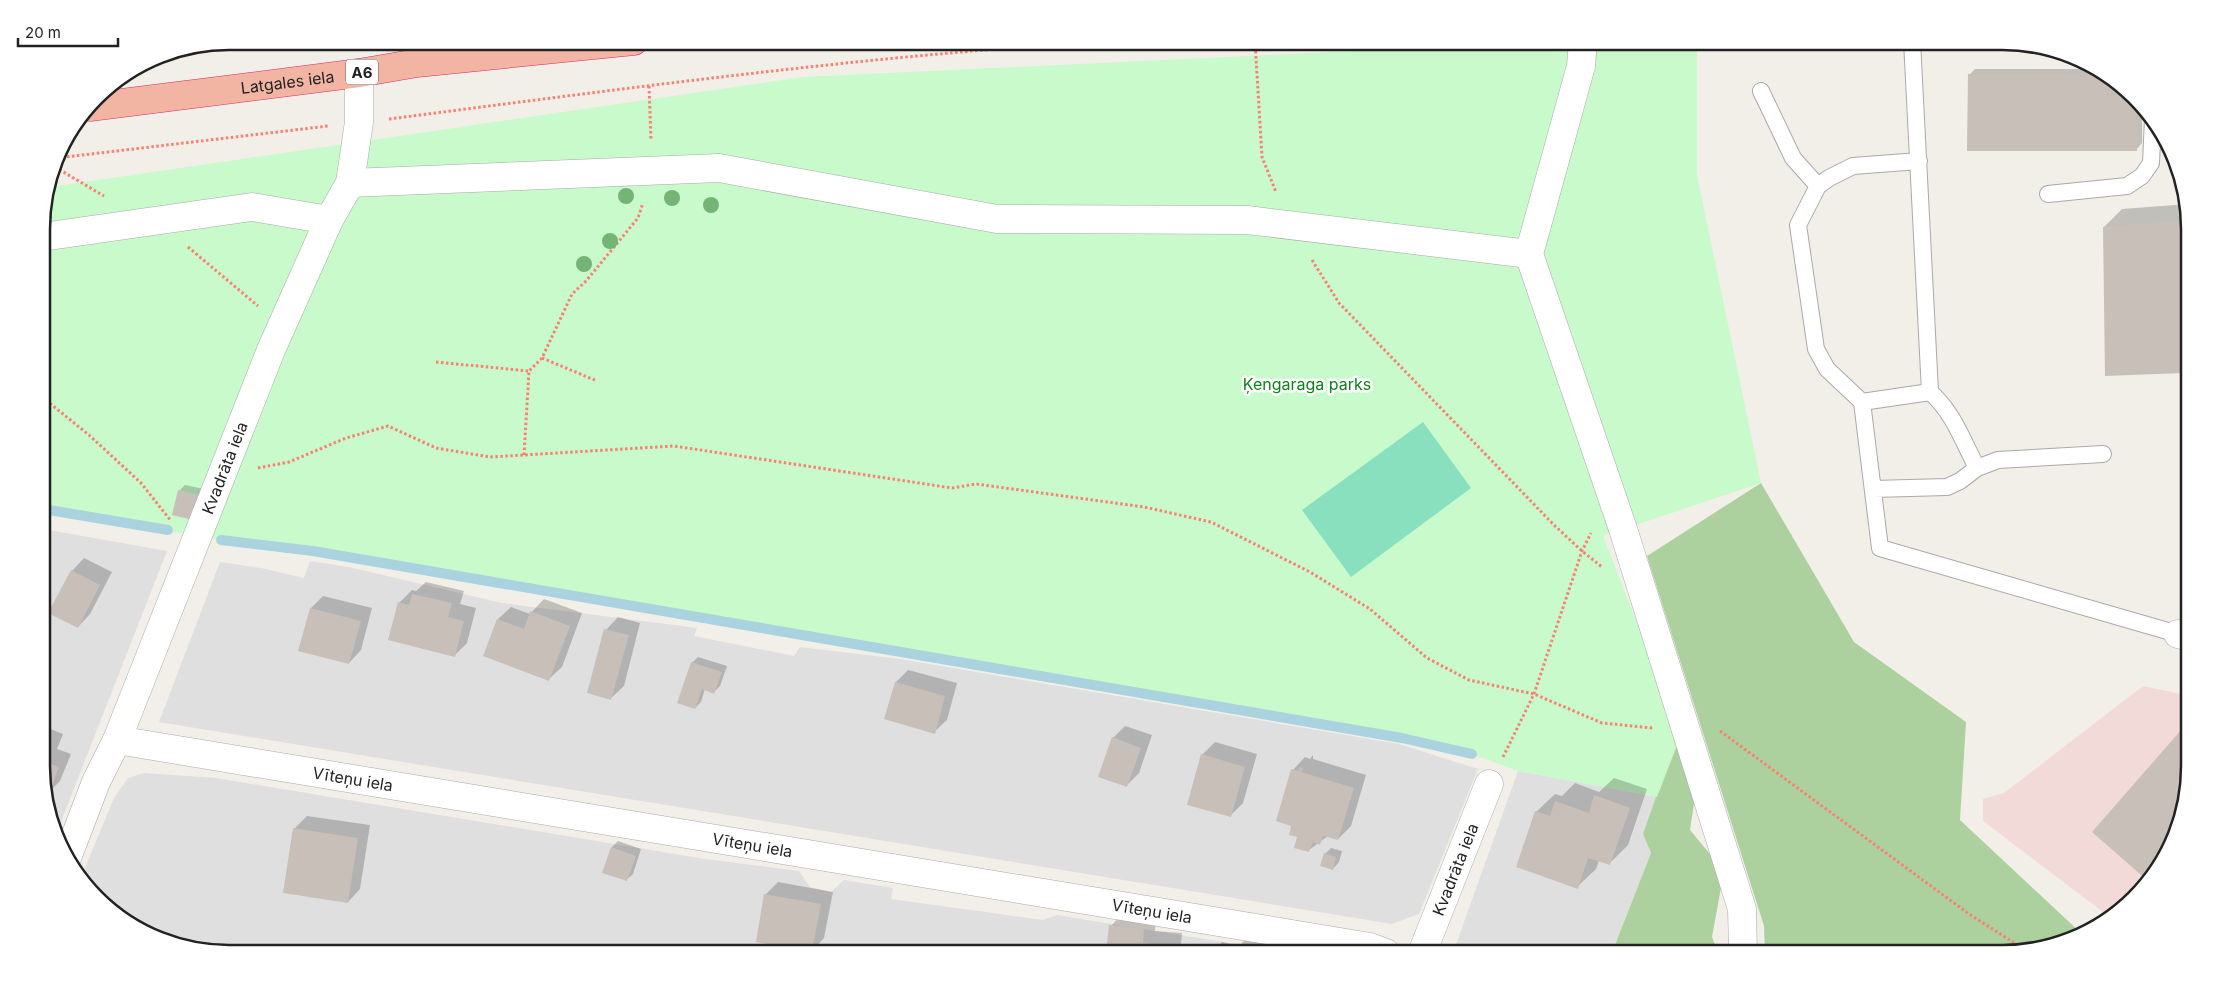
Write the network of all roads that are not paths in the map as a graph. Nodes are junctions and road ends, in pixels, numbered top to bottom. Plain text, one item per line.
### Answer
1 (545, 50) edge
2 (1582, 50) edge
3 (1912, 50) edge
4 (359, 73) junction
5 (1761, 91) dead end
6 (99, 106) edge
7 (2152, 132) edge
8 (1918, 161) junction
9 (350, 183) junction
10 (1818, 186) junction
11 (2048, 194) dead end
12 (330, 220) junction
13 (50, 236) edge
14 (1529, 254) junction
15 (1930, 392) junction
16 (1862, 402) junction
17 (2103, 454) dead end
18 (1976, 468) junction
19 (1873, 489) junction
20 (2181, 635) edge
21 (117, 740) junction
22 (1489, 784) road end
23 (70, 849) edge
24 (1358, 945) edge
25 (1426, 945) edge
26 (1743, 945) edge

1 - 4 highway, Latgales iela / A6
2 - 14 street
3 - 8 lane
4 - 6 highway, Latgales iela / A6
4 - 9 street, Kvadrāta iela
5 - 10 lane
7 - 11 lane
8 - 10 lane
8 - 15 lane
9 - 12 street, Kvadrāta iela
9 - 14 street
10 - 16 lane
12 - 13 street
12 - 21 street, Kvadrāta iela
14 - 26 street
15 - 16 lane
15 - 18 lane
16 - 19 lane
17 - 18 lane
18 - 19 lane
19 - 20 lane
21 - 23 street, Kvadrāta iela
21 - 24 street, Vīteņu iela
22 - 25 street, Kvadrāta iela

